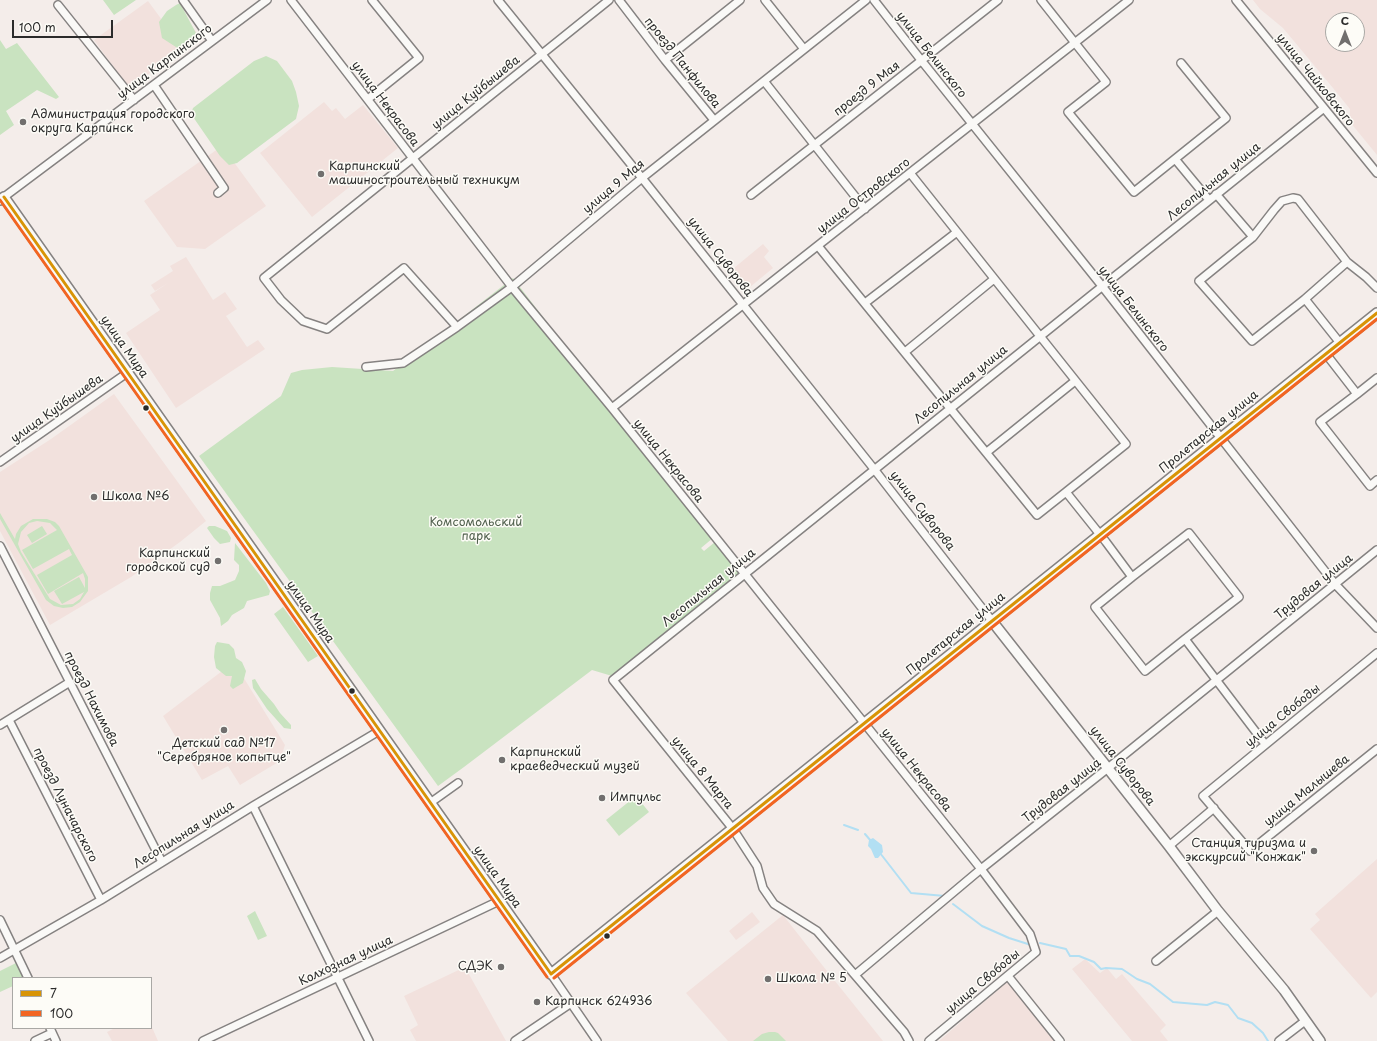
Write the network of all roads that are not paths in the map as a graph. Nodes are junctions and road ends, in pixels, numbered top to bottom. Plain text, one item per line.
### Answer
1 (182, 0) edge
2 (267, 0) edge
3 (291, 0) edge
4 (372, 0) edge
5 (498, 0) edge
6 (619, 0) edge
7 (740, 0) edge
8 (765, 0) edge
9 (866, 0) edge
10 (874, 0) edge
11 (998, 0) edge
12 (1041, 0) edge
13 (1129, 0) edge
14 (1236, 0) edge
15 (606, 1) edge
16 (58, 5) dead end
17 (212, 41) junction
18 (1074, 44) junction
19 (804, 49) junction
20 (542, 54) junction
21 (665, 60) junction
22 (921, 60) junction
23 (1181, 64) dead end
24 (764, 81) junction
25 (154, 85) junction
26 (368, 99) junction
27 (134, 100) junction
28 (1324, 108) junction
29 (714, 120) junction
30 (972, 124) junction
31 (814, 145) junction
32 (412, 158) junction
33 (1175, 159) junction
34 (910, 173) junction
35 (1377, 173) edge
36 (642, 178) junction
37 (218, 193) dead end
38 (1216, 194) junction
39 (751, 195) dead end
40 (2, 198) edge
41 (1209, 200) junction
42 (865, 209) junction
43 (957, 232) junction
44 (1253, 237) junction
45 (818, 246) junction
46 (1347, 262) junction
47 (994, 280) junction
48 (1102, 286) junction
49 (512, 287) junction
50 (1377, 288) edge
51 (1305, 299) junction
52 (865, 303) junction
53 (742, 305) junction
54 (1377, 313) edge
55 (457, 327) junction
56 (1039, 336) junction
57 (1340, 343) junction
58 (905, 352) junction
59 (1326, 354) junction
60 (366, 368) dead end
61 (127, 373) junction
62 (1377, 378) edge
63 (1075, 381) junction
64 (1357, 394) junction
65 (612, 408) junction
66 (951, 408) junction
67 (1220, 438) junction
68 (987, 452) junction
69 (0, 462) edge
70 (874, 469) junction
71 (1377, 480) edge
72 (1066, 492) junction
73 (1103, 538) junction
74 (0, 546) edge
75 (1377, 550) edge
76 (744, 574) junction
77 (1132, 577) junction
78 (1335, 584) junction
79 (992, 621) junction
80 (1377, 628) edge
81 (1185, 639) junction
82 (1377, 654) edge
83 (613, 680) joint
84 (1217, 680) junction
85 (70, 682) junction
86 (9, 720) junction
87 (864, 724) junction
88 (0, 725) edge
89 (379, 731) junction
90 (1265, 744) junction
91 (1377, 749) edge
92 (1108, 768) junction
93 (458, 783) dead end
94 (430, 803) junction
95 (253, 806) junction
96 (1214, 808) junction
97 (733, 829) junction
98 (1170, 846) junction
99 (162, 862) junction
100 (981, 869) junction
101 (101, 900) junction
102 (499, 901) junction
103 (1218, 911) junction
104 (0, 920) edge
105 (1030, 934) joint
106 (15, 950) junction
107 (0, 958) edge
108 (1156, 961) dead end
109 (551, 974) junction
110 (855, 975) junction
111 (1008, 976) junction
112 (28, 977) edge
113 (337, 978) junction
114 (571, 1003) junction
115 (1305, 1021) junction
116 (51, 1030) edge
117 (219, 1034) junction
118 (35, 1041) edge
119 (56, 1041) edge
120 (203, 1041) edge
121 (222, 1041) edge
122 (369, 1041) edge
123 (515, 1041) edge
124 (597, 1041) edge
125 (909, 1041) edge
126 (929, 1041) edge
127 (1060, 1041) edge
128 (1278, 1041) edge
129 (1320, 1041) edge

1 - 17 street
2 - 17 street, улица Карпинского
3 - 26 street, улица Некрасова
4 - 26 street
5 - 20 street, улица Суворова
6 - 21 street, проезд Панфилова
7 - 21 street
8 - 19 street
9 - 19 street, улица 9 Мая
10 - 22 street, улица Белинского
11 - 22 street, проезд 9 Мая
12 - 18 street
13 - 18 street, улица Островского
14 - 28 street, улица Чайковского
15 - 20 street, улица Куйбышева
16 - 27 street
17 - 25 street, улица Карпинского
18 - 30 street, улица Островского
18 - 33 street
19 - 24 street, улица 9 Мая
20 - 32 street, улица Куйбышева
20 - 36 street, улица Суворова
21 - 29 street, проезд Панфилова
22 - 30 street, улица Белинского
22 - 31 street, проезд 9 Мая
23 - 33 street
24 - 29 street, улица 9 Мая
24 - 31 street
25 - 27 street, улица Карпинского
25 - 37 street
26 - 32 street, улица Некрасова
27 - 40 street, улица Карпинского
28 - 35 street, улица Чайковского
28 - 38 street, Лесопильная улица
29 - 36 street, улица 9 Мая
30 - 34 street, улица Островского
30 - 48 street, улица Белинского
31 - 39 street, проезд 9 Мая
31 - 42 street
32 - 49 street, улица Некрасова
32 - 55 street, улица Куйбышева
33 - 41 street
34 - 42 street, улица Островского
34 - 43 street
36 - 49 street, улица 9 Мая
36 - 53 street, улица Суворова
38 - 41 street, Лесопильная улица
38 - 44 street
40 - 61 main road, улица Мира
41 - 48 street, Лесопильная улица
42 - 45 street, улица Островского
43 - 47 street
43 - 52 street
44 - 46 street
44 - 51 street
45 - 52 street
45 - 53 street, улица Островского
46 - 50 street
46 - 51 street
47 - 56 street
47 - 58 street
48 - 56 street, Лесопильная улица
48 - 67 street, улица Белинского
49 - 55 street, улица 9 Мая
49 - 65 street, улица Некрасова
51 - 57 street
52 - 58 street
53 - 65 street, улица Островского
53 - 70 street, улица Суворова
54 - 57 main road, Пролетарская улица
55 - 60 street, улица 9 Мая
56 - 63 street
56 - 66 street, Лесопильная улица
57 - 59 main road, Пролетарская улица
58 - 66 street
59 - 64 street
59 - 67 main road, Пролетарская улица
61 - 69 street, улица Куйбышева
61 - 89 main road, улица Мира
62 - 64 street
63 - 68 street
63 - 72 street
64 - 71 street
65 - 76 street, улица Некрасова
66 - 68 street
66 - 70 street, Лесопильная улица
67 - 73 main road, Пролетарская улица
67 - 78 street, улица Белинского
68 - 72 street
70 - 76 street, Лесопильная улица
70 - 79 street, улица Суворова
72 - 73 street
73 - 77 street
73 - 79 main road, Пролетарская улица
74 - 85 street, проезд Нахимова
75 - 78 street, Трудовая улица
76 - 83 street, Лесопильная улица
76 - 87 street, улица Некрасова
77 - 81 street
77 - 81 street
78 - 80 street, улица Белинского
78 - 84 street, Трудовая улица
79 - 87 main road, Пролетарская улица
79 - 92 main road, улица Суворова
81 - 84 street
82 - 90 street, улица Свободы
83 - 97 street, улица 8 Марта
84 - 90 street
84 - 92 street, Трудовая улица
85 - 86 street
85 - 99 street, проезд Нахимова
86 - 88 street
86 - 101 street, проезд Луначарского
87 - 97 main road, Пролетарская улица
87 - 100 street, улица Некрасова
89 - 94 main road, улица Мира
89 - 95 street, Лесопильная улица
90 - 96 street, улица Свободы
91 - 96 street, улица Малышева
92 - 98 main road, улица Суворова
92 - 100 street, Трудовая улица
93 - 94 street
94 - 102 main road, улица Мира
95 - 99 street, Лесопильная улица
95 - 113 street
96 - 98 street
97 - 109 main road, Пролетарская улица
97 - 110 street, улица 8 Марта
98 - 103 main road, улица Суворова
99 - 101 street, Лесопильная улица
100 - 105 street, улица Некрасова
100 - 110 street, Трудовая улица
101 - 106 street, Лесопильная улица
102 - 109 main road, улица Мира
102 - 113 street, Колхозная улица
103 - 108 street
103 - 115 main road, улица Суворова
104 - 106 street
105 - 111 street, улица Свободы
106 - 107 street, Лесопильная улица
106 - 112 street
109 - 114 street, улица Мира
110 - 125 street, улица 8 Марта
111 - 126 street, улица Свободы
111 - 127 street
113 - 117 street, Колхозная улица
113 - 122 street
114 - 123 street
114 - 124 street, улица Мира
115 - 128 street
115 - 129 main road, улица Суворова
116 - 118 street
116 - 119 street
117 - 120 street, Колхозная улица
117 - 121 street

